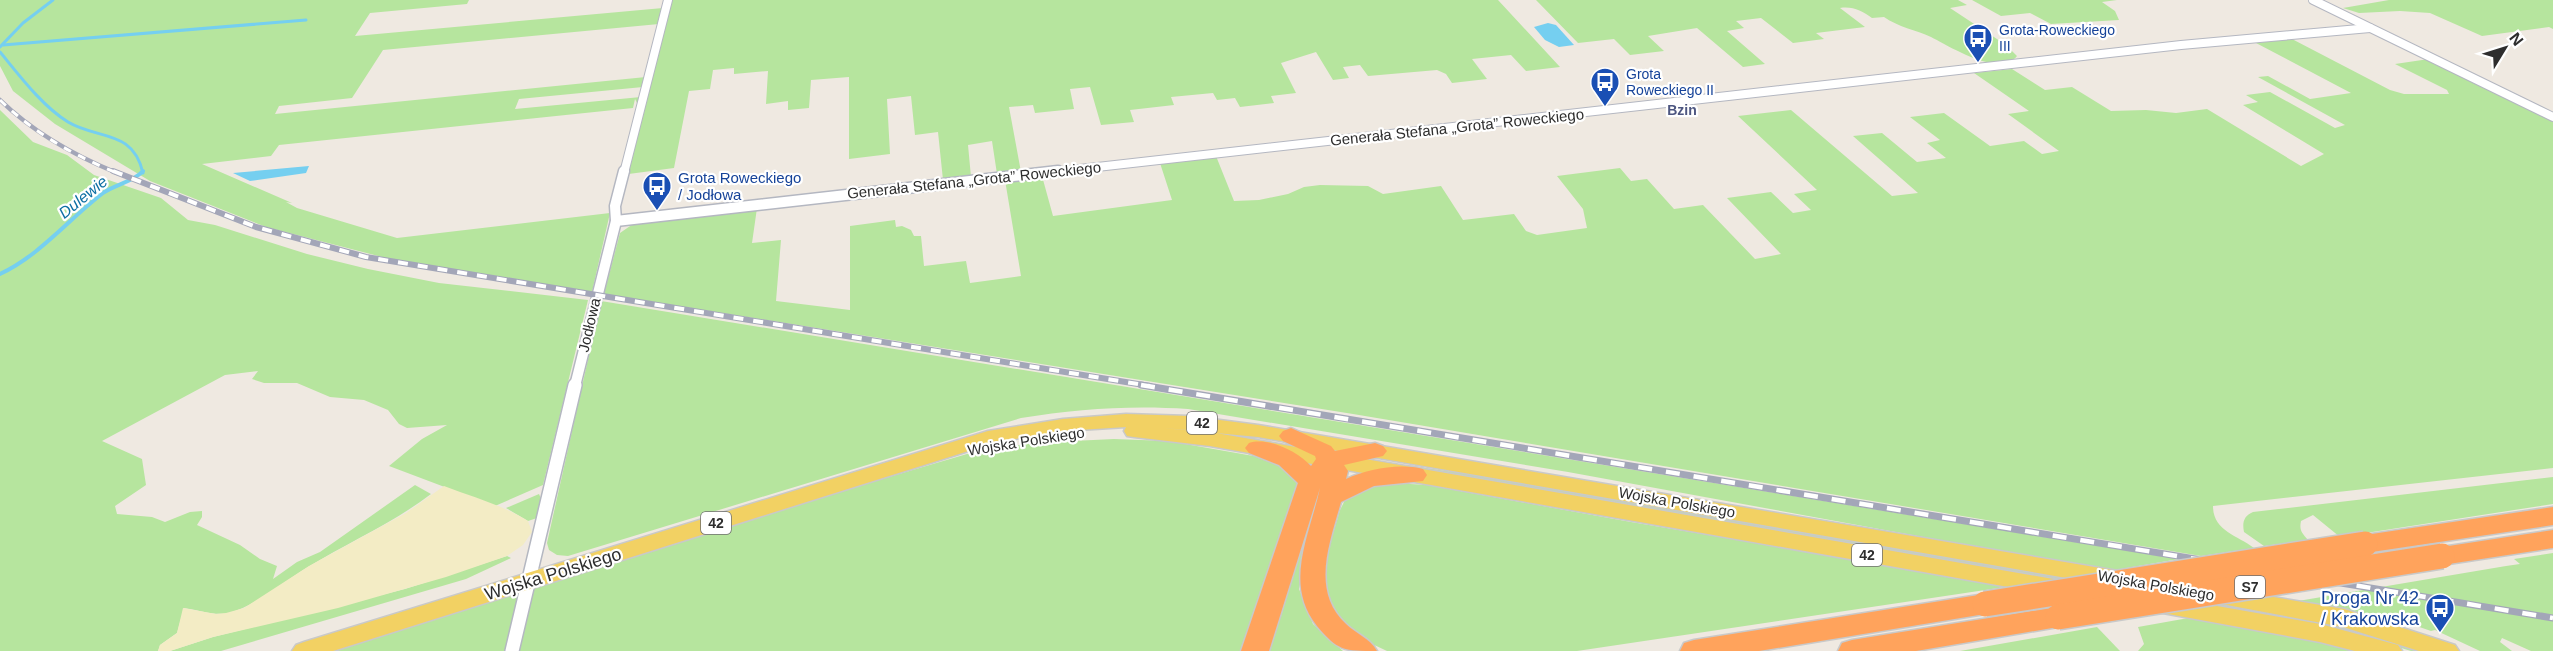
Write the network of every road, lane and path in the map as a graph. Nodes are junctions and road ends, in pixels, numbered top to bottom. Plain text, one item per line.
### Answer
1 (668, 0) edge
2 (2313, 0) edge
3 (2370, 28) junction
4 (2553, 117) edge
5 (616, 221) junction
6 (1291, 436) junction
7 (1257, 448) junction
8 (1375, 451) junction
9 (1329, 460) junction
10 (904, 464) junction
11 (1415, 475) junction
12 (1310, 482) junction
13 (1332, 496) junction
14 (2553, 516) edge
15 (2553, 539) edge
16 (529, 581) junction
17 (304, 651) edge
18 (512, 651) edge
19 (1255, 651) edge
20 (1363, 651) edge
21 (1694, 651) edge
22 (1852, 651) edge
23 (2390, 651) edge
24 (2447, 651) edge

1 - 5 street, Jodłowa
2 - 3 street
3 - 4 street
3 - 5 street, Generała Stefana „Grota” Roweckiego
5 - 16 street, Jodłowa
6 - 8 main road, Wojska Polskiego / 42
6 - 9 highway
6 - 10 main road, Wojska Polskiego / 42
7 - 9 main road, Wojska Polskiego / 42
7 - 10 main road, Wojska Polskiego / 42
7 - 12 highway
8 - 9 highway
8 - 24 main road, Wojska Polskiego / 42
9 - 11 main road, Wojska Polskiego / 42
9 - 12 highway
9 - 13 highway
10 - 16 main road, Wojska Polskiego / 42
11 - 13 highway
11 - 23 main road, Wojska Polskiego / 42
12 - 19 highway
13 - 20 highway
14 - 21 highway, S7, bridge
15 - 22 highway, S7, bridge
16 - 17 main road, Wojska Polskiego / 42
16 - 18 street, Jodłowa

